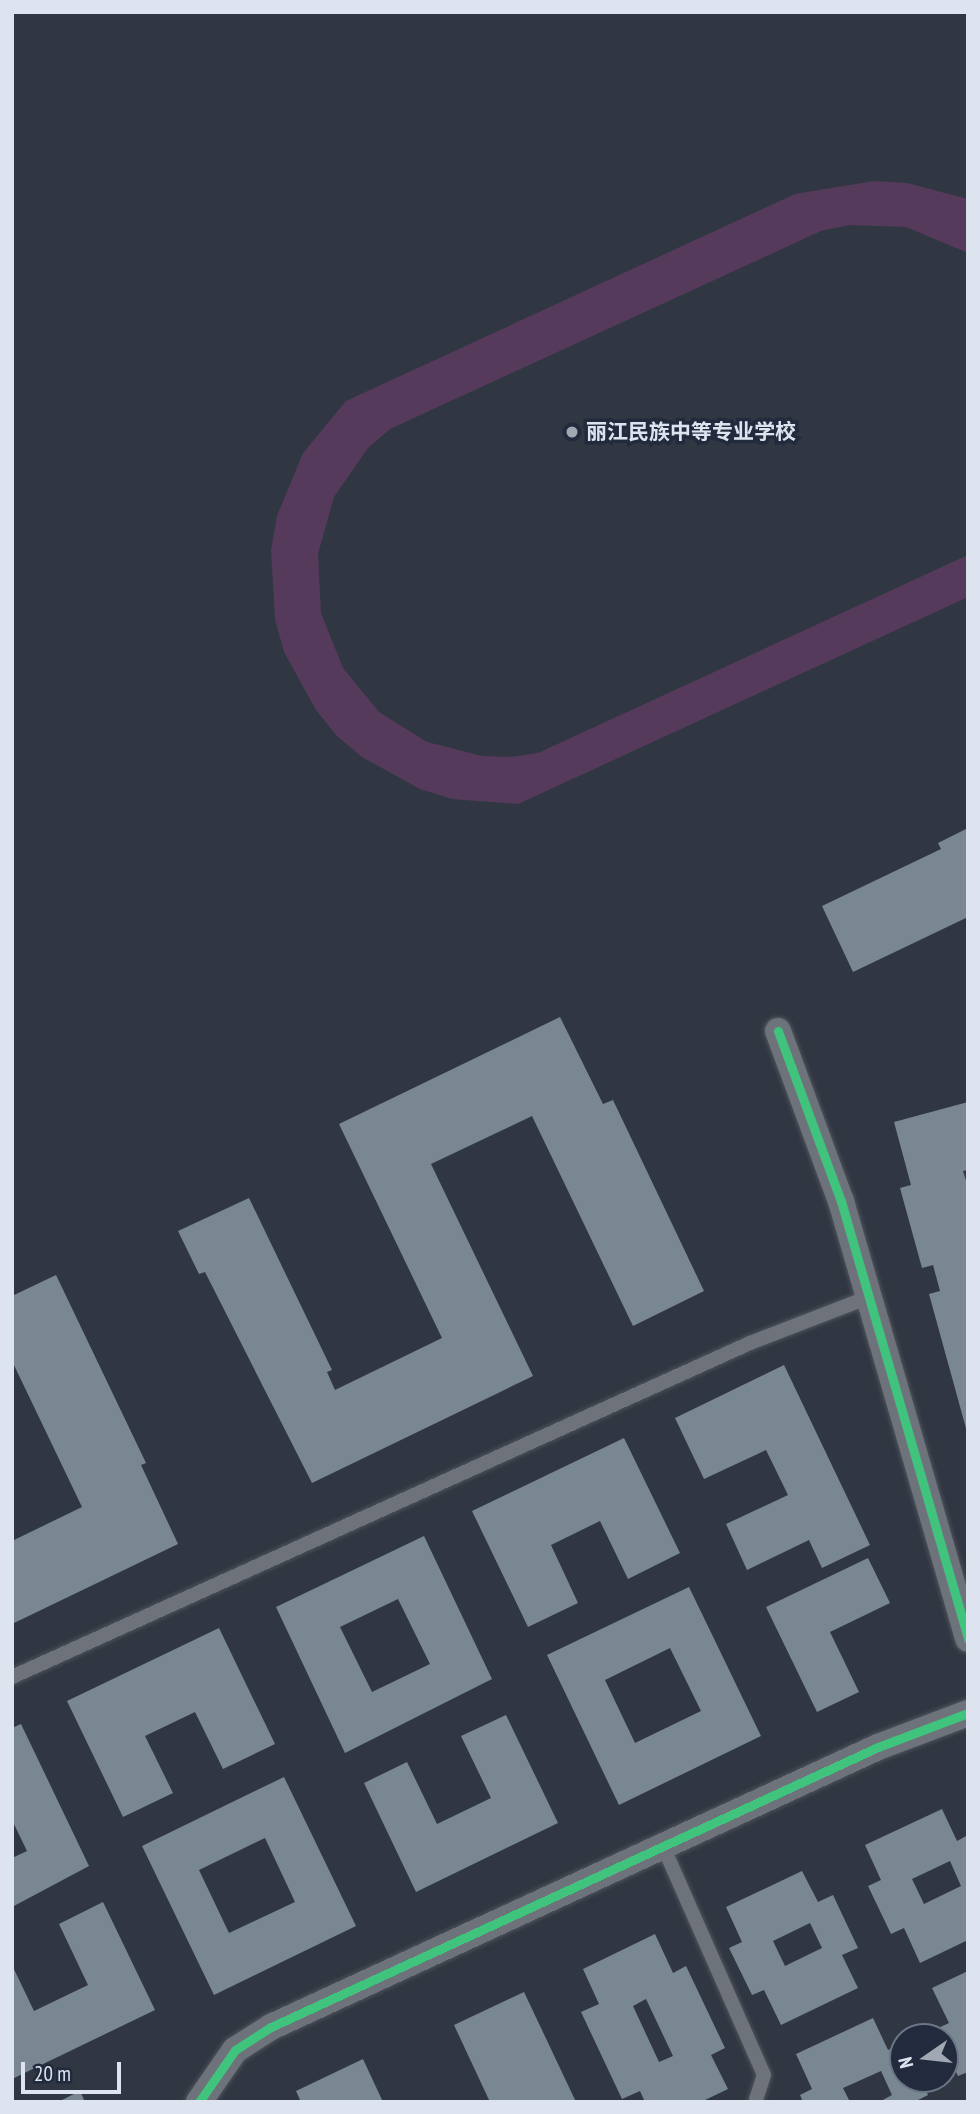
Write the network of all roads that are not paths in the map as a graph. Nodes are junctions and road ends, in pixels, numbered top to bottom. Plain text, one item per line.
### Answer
1 (778, 1031) dead end
2 (869, 1297) junction
3 (968, 1639) edge
4 (12, 1677) edge
5 (968, 1713) edge
6 (663, 1846) junction
7 (755, 2101) edge
8 (199, 2102) edge

1 - 2 street
2 - 3 street
2 - 4 lane
5 - 6 street
6 - 7 lane
6 - 8 street

